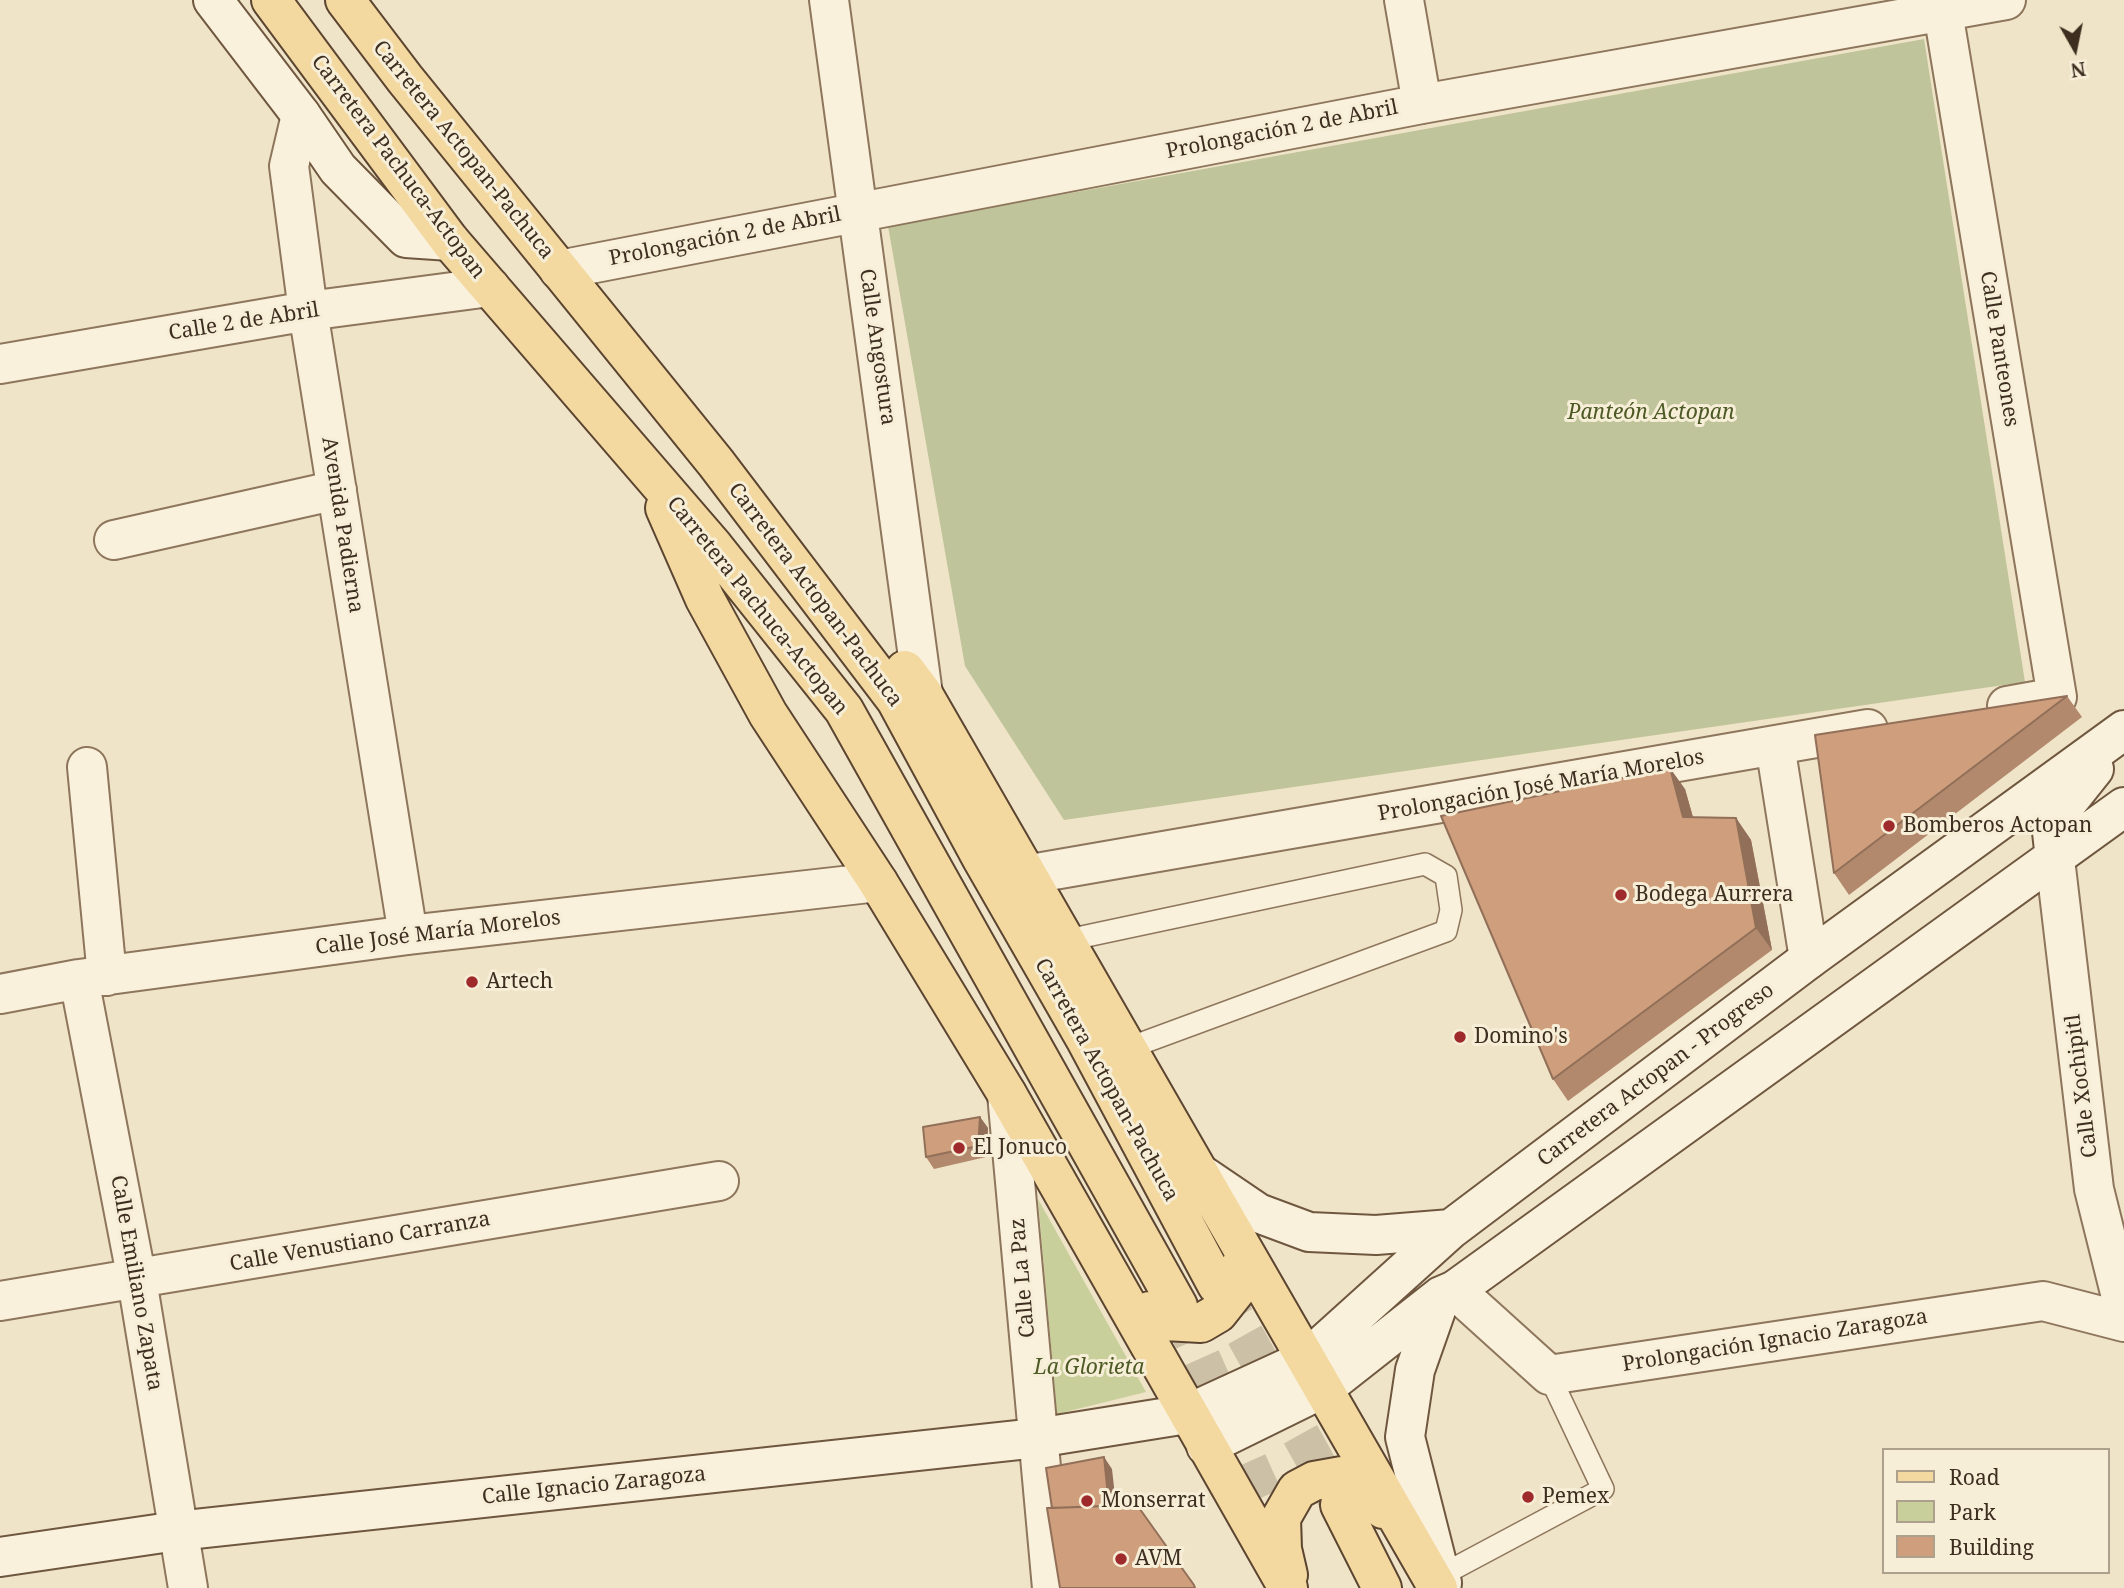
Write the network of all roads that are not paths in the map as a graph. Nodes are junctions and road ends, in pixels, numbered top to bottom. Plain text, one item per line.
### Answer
1 (213, 0) edge
2 (271, 0) edge
3 (345, 0) edge
4 (829, 0) edge
5 (1404, 0) edge
6 (2006, 0) edge
7 (1942, 6) edge
8 (1422, 104) junction
9 (301, 115) junction
10 (858, 211) junction
11 (450, 241) junction
12 (559, 270) junction
13 (490, 287) junction
14 (308, 311) junction
15 (0, 364) edge
16 (716, 463) junction
17 (651, 475) junction
18 (337, 490) junction
19 (114, 540) dead end
20 (923, 694) junction
21 (1976, 711) edge
22 (1909, 722) edge
23 (2124, 732) edge
24 (1775, 745) junction
25 (87, 767) dead end
26 (2124, 807) edge
27 (2055, 859) junction
28 (1025, 875) junction
29 (878, 881) junction
30 (408, 935) junction
31 (1063, 941) junction
32 (1809, 959) junction
33 (93, 978) junction
34 (0, 994) edge
35 (1126, 1049) junction
36 (1007, 1094) junction
37 (1199, 1173) junction
38 (719, 1181) dead end
39 (2109, 1187) edge
40 (1451, 1229) junction
41 (1235, 1235) junction
42 (137, 1280) junction
43 (1217, 1284) tunnel mouth
44 (1119, 1291) junction
45 (1448, 1293) junction
46 (0, 1301) edge
47 (1178, 1306) tunnel mouth
48 (2124, 1309) edge
49 (2124, 1322) edge
50 (1315, 1373) junction
51 (1549, 1375) junction
52 (1187, 1414) junction
53 (1037, 1438) junction
54 (1206, 1446) junction
55 (1340, 1505) tunnel mouth
56 (177, 1531) junction
57 (1282, 1538) tunnel mouth
58 (1410, 1540) junction
59 (0, 1557) edge
60 (1440, 1584) edge
61 (188, 1588) edge
62 (1052, 1588) edge
63 (1290, 1588) edge
64 (1309, 1588) edge
65 (1382, 1588) edge

1 - 9 street
2 - 11 main road, Carretera Pachuca-Actopan
3 - 12 main road, Carretera Actopan-Pachuca
4 - 10 street, Calle Angostura
5 - 8 street
6 - 7 street, Prolongación 2 de Abril
7 - 8 street, Prolongación 2 de Abril
7 - 21 street, Calle Panteones
8 - 10 street, Prolongación 2 de Abril
9 - 11 street
9 - 14 street, Avenida Padierna
10 - 12 street, Prolongación 2 de Abril
10 - 20 street, Calle Angostura
11 - 13 main road, Carretera Pachuca-Actopan
12 - 16 main road, Carretera Actopan-Pachuca
13 - 14 street, Calle 2 de Abril
13 - 17 main road, Carretera Pachuca-Actopan
14 - 15 street, Calle 2 de Abril
14 - 18 street, Avenida Padierna
16 - 20 main road
16 - 43 main road, Carretera Actopan-Pachuca
17 - 29 main road
17 - 47 main road, Carretera Pachuca-Actopan
18 - 19 street
18 - 30 street, Avenida Padierna
20 - 28 main road
22 - 24 street, Prolongación José María Morelos
23 - 27 street, Calle Xochipitl
23 - 32 street, Carretera Actopan - Progreso
24 - 28 street, Prolongación José María Morelos
24 - 32 street
25 - 33 street, Calle Emiliano Zapata
26 - 27 street, Carretera Actopan - Progreso
27 - 39 street, Calle Xochipitl
27 - 45 street, Carretera Actopan - Progreso
28 - 31 main road
29 - 30 street, Calle José María Morelos
29 - 36 main road
30 - 33 street, Calle José María Morelos
31 - 35 main road
31 - 35 lane
32 - 40 street, Carretera Actopan - Progreso
33 - 34 street, Calle José María Morelos
33 - 42 street, Calle Emiliano Zapata
35 - 37 main road
36 - 44 main road
36 - 53 street, Calle La Paz
37 - 40 street
37 - 41 main road
38 - 42 street, Calle Venustiano Carranza
39 - 48 street, Calle Xochipitl
40 - 50 street, Carretera Actopan - Progreso
41 - 44 main road
41 - 50 main road
42 - 46 street, Calle Venustiano Carranza
42 - 56 street, Calle Emiliano Zapata
44 - 52 main road
45 - 50 street, Carretera Actopan - Progreso
45 - 51 street
45 - 60 street
49 - 51 street, Prolongación Ignacio Zaragoza
50 - 52 street, Carretera Actopan - Progreso
50 - 54 street, Carretera Actopan - Progreso
50 - 58 main road
51 - 60 lane
52 - 53 street, Calle Ignacio Zaragoza
52 - 54 main road
53 - 56 street, Calle Ignacio Zaragoza
53 - 62 street, Calle La Paz
54 - 63 main road
55 - 65 main road
56 - 59 street, Calle Ignacio Zaragoza
56 - 61 street, Calle Emiliano Zapata
57 - 64 main road
58 - 60 main road
58 - 63 main road

